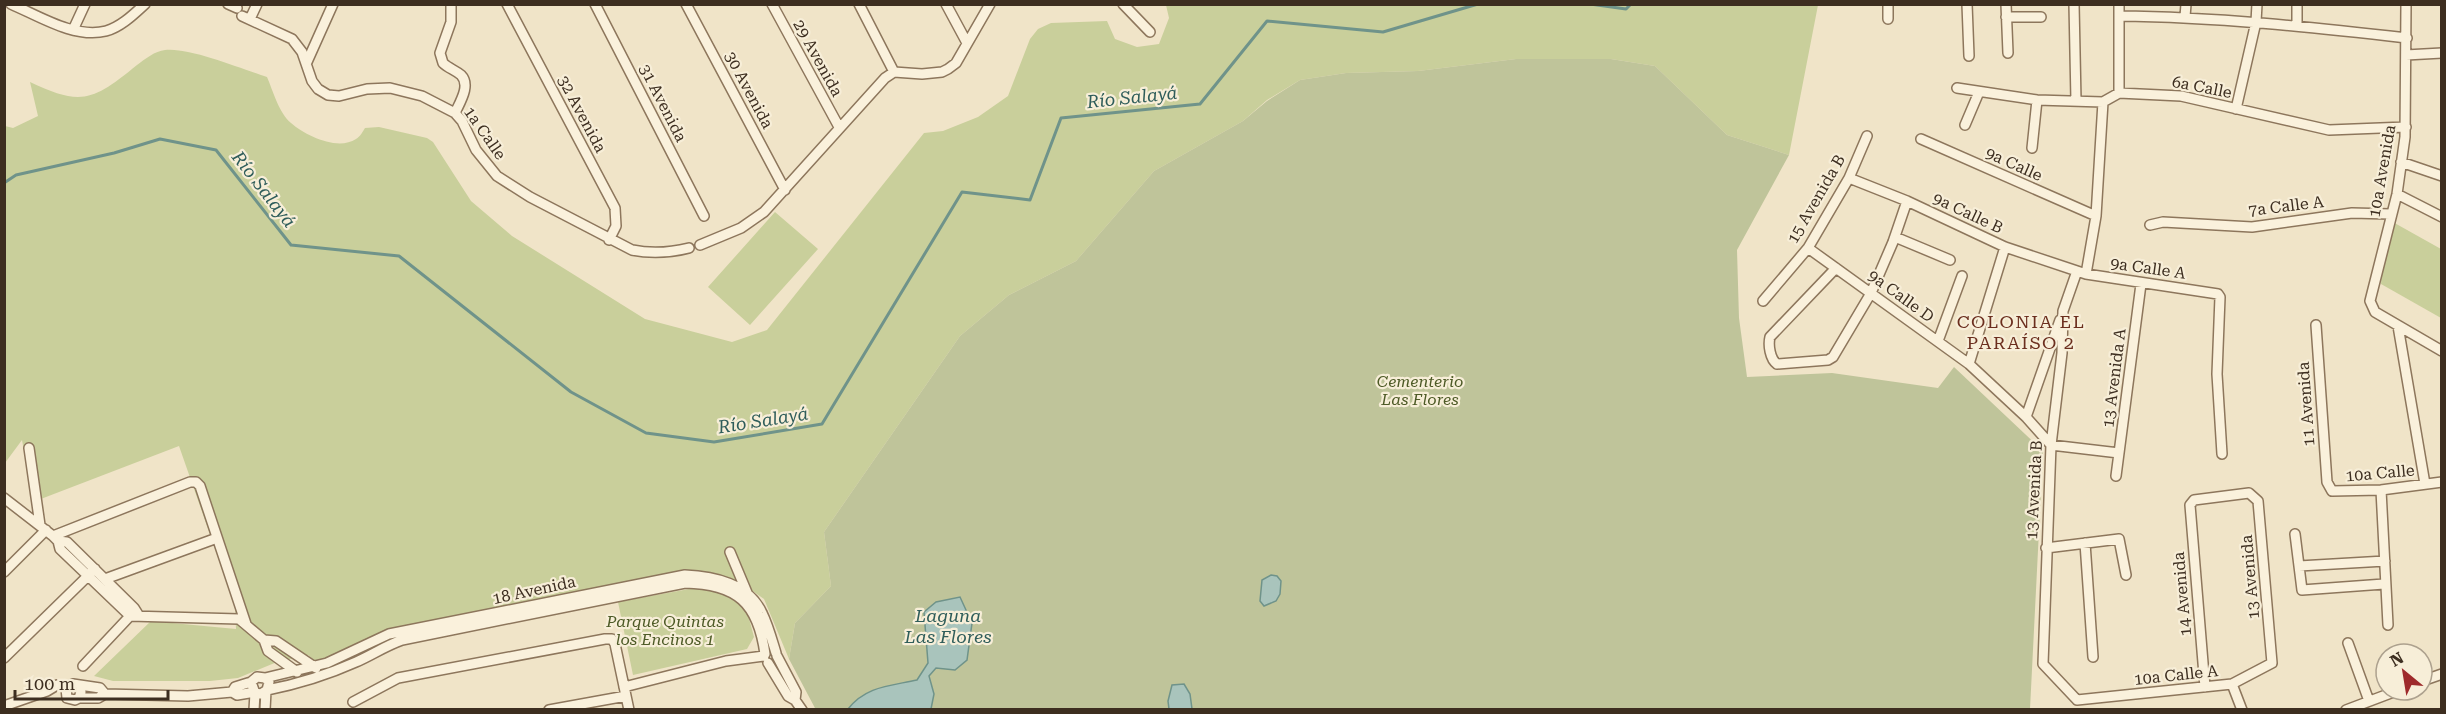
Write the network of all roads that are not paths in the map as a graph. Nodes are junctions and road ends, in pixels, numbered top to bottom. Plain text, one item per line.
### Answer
1 (11, 4) edge
2 (85, 4) edge
3 (146, 4) edge
4 (257, 4) edge
5 (333, 4) edge
6 (451, 4) edge
7 (507, 4) edge
8 (595, 4) edge
9 (686, 4) edge
10 (772, 4) edge
11 (859, 4) edge
12 (946, 4) edge
13 (990, 4) edge
14 (1123, 4) edge
15 (1888, 4) edge
16 (1967, 4) edge
17 (2006, 4) edge
18 (2074, 4) edge
19 (2119, 4) edge
20 (2186, 4) edge
21 (2257, 4) edge
22 (2296, 4) edge
23 (2406, 4) edge
24 (239, 12) edge
25 (2119, 16) junction
26 (2006, 17) junction
27 (2041, 17) dead end
28 (2185, 17) junction
29 (1888, 19) dead end
30 (2256, 22) junction
31 (2297, 26) junction
32 (73, 30) junction
33 (1150, 32) dead end
34 (2407, 38) junction
35 (967, 43) junction
36 (2008, 53) dead end
37 (2442, 53) edge
38 (2406, 55) junction
39 (1969, 56) dead end
40 (307, 62) junction
41 (894, 72) junction
42 (1957, 88) dead end
43 (1979, 92) junction
44 (2119, 93) junction
45 (2037, 100) junction
46 (2076, 101) junction
47 (2103, 102) junction
48 (2236, 109) junction
49 (455, 113) junction
50 (1965, 125) dead end
51 (839, 127) junction
52 (2406, 127) junction
53 (1867, 136) dead end
54 (1921, 139) dead end
55 (2032, 148) dead end
56 (2401, 162) junction
57 (2442, 176) edge
58 (1849, 178) junction
59 (785, 190) junction
60 (2397, 194) junction
61 (1907, 201) junction
62 (2390, 214) junction
63 (704, 216) dead end
64 (2096, 216) junction
65 (2442, 217) edge
66 (2150, 225) dead end
67 (1895, 237) junction
68 (609, 240) junction
69 (700, 245) dead end
70 (2005, 247) junction
71 (689, 248) dead end
72 (1808, 248) junction
73 (1950, 260) dead end
74 (1836, 268) junction
75 (2081, 272) junction
76 (1962, 276) dead end
77 (2141, 284) junction
78 (1871, 293) junction
79 (1763, 301) dead end
80 (2063, 311) junction
81 (2316, 325) dead end
82 (2398, 326) junction
83 (1938, 341) junction
84 (2442, 351) edge
85 (1969, 364) junction
86 (2026, 417) junction
87 (2051, 445) junction
88 (29, 448) dead end
89 (2119, 453) junction
90 (2222, 454) dead end
91 (2116, 476) dead end
92 (2327, 482) joint
93 (2442, 482) edge
94 (2424, 484) junction
95 (2381, 490) junction
96 (4, 498) edge
97 (2194, 500) joint
98 (49, 533) junction
99 (2295, 534) dead end
100 (217, 538) junction
101 (2085, 543) junction
102 (2046, 548) junction
103 (730, 552) dead end
104 (2385, 561) junction
105 (2299, 566) junction
106 (4, 572) edge
107 (92, 573) junction
108 (2126, 575) dead end
109 (105, 579) junction
110 (2384, 584) junction
111 (748, 595) junction
112 (134, 616) junction
113 (246, 624) junction
114 (2388, 625) dead end
115 (264, 640) junction
116 (2348, 643) dead end
117 (777, 655) junction
118 (2092, 657) dead end
119 (4, 658) edge
120 (765, 658) junction
121 (2273, 662) joint
122 (83, 666) dead end
123 (315, 667) junction
124 (296, 672) junction
125 (325, 675) junction
126 (265, 678) junction
127 (310, 680) junction
128 (2232, 684) junction
129 (67, 686) junction
130 (78, 686) junction
131 (2205, 687) junction
132 (254, 689) junction
133 (47, 691) junction
134 (266, 691) junction
135 (625, 692) junction
136 (105, 694) junction
137 (2374, 699) edge
138 (73, 701) edge
139 (2368, 701) junction
140 (353, 702) dead end
141 (2077, 705) edge
142 (4, 706) edge
143 (797, 706) edge
144 (81, 710) edge
145 (254, 710) edge
146 (265, 710) edge
147 (549, 710) edge
148 (629, 710) edge
149 (2242, 710) edge
150 (2346, 710) edge

1 - 32 street
2 - 32 street
3 - 32 street
4 - 24 street
5 - 40 street
6 - 49 street
7 - 68 street, 32 Avenida
8 - 63 street, 31 Avenida
9 - 59 street, 30 Avenida
10 - 51 street, 29 Avenida
11 - 41 street
12 - 35 street
13 - 35 street
14 - 33 street
15 - 29 street
16 - 39 street
17 - 26 street
18 - 46 street
19 - 25 street
20 - 28 street
21 - 30 street
22 - 31 street
23 - 34 street, 10a Avenida
24 - 40 street, 1a Calle
25 - 28 street
25 - 44 street
26 - 27 street
26 - 36 street
28 - 30 street
30 - 31 street
30 - 48 street
31 - 34 street
34 - 38 street, 10a Avenida
35 - 41 street
37 - 38 street
38 - 52 street, 10a Avenida
40 - 49 street, 1a Calle
41 - 51 street
42 - 43 street
43 - 45 street
43 - 50 street
44 - 47 street
44 - 48 street, 6a Calle
45 - 46 street
45 - 55 street
46 - 47 street
47 - 64 street, 13 Avenida B
48 - 52 street, 6a Calle
49 - 68 street, 1a Calle
51 - 59 street
52 - 56 street, 10a Avenida
53 - 58 street, 15 Avenida B
54 - 64 street, 9a Calle
56 - 57 street
56 - 60 street, 10a Avenida
58 - 61 street, 9a Calle B
58 - 72 street, 15 Avenida B
59 - 69 street
60 - 62 street, 10a Avenida
60 - 65 street
61 - 67 street
61 - 70 street, 9a Calle B
62 - 66 street, 7a Calle A
62 - 82 street, 10a Avenida
64 - 75 street, 13 Avenida B
67 - 73 street
67 - 78 street
68 - 71 street, 1a Calle
70 - 75 street, 9a Calle B
70 - 85 street
72 - 74 street, 9a Calle D
72 - 79 street, 15 Avenida B
74 - 78 street, 9a Calle D
74 - 78 street
75 - 77 street, 9a Calle A
75 - 80 street, 13 Avenida B
76 - 83 street
77 - 89 street, 13 Avenida A
77 - 90 street, 9a Calle A
78 - 83 street, 9a Calle D
80 - 86 street
80 - 87 street, 13 Avenida B
81 - 92 street, 11 Avenida
82 - 84 street
82 - 94 street
83 - 85 street, 9a Calle D
85 - 86 street, 9a Calle D
86 - 87 street, 9a Calle D
87 - 89 street
87 - 102 street, 13 Avenida B
88 - 98 street
89 - 91 street, 13 Avenida A
92 - 95 street, 10a Calle
93 - 94 street, 10a Calle
94 - 95 street, 10a Calle
95 - 104 street
96 - 98 street
97 - 121 street, 13 Avenida
97 - 131 street, 14 Avenida
98 - 100 street
98 - 106 street
98 - 107 street
99 - 105 street
100 - 109 street
100 - 113 street
101 - 102 street
101 - 108 street
101 - 118 street
102 - 141 street, 13 Avenida B
103 - 111 street
104 - 105 street
104 - 110 street
105 - 110 street
107 - 109 street
107 - 112 street
107 - 119 street
109 - 112 street
110 - 114 street
111 - 117 street, 18 Avenida
111 - 123 street, 18 Avenida
112 - 113 street
112 - 122 street
113 - 115 street
115 - 123 street
115 - 124 street
116 - 139 street
117 - 120 street
117 - 143 street, 18 Avenida
120 - 125 street, 18 Avenida
120 - 135 street
120 - 143 street, 18 Avenida
121 - 128 street, 10a Calle A
123 - 124 street, 18 Avenida
123 - 125 street
124 - 126 street, 18 Avenida
124 - 127 street
125 - 127 street, 18 Avenida
126 - 132 street, 18 Avenida
126 - 134 street
127 - 134 street, 18 Avenida
128 - 131 street, 10a Calle A
128 - 149 street
129 - 130 street
129 - 133 street
129 - 138 street
130 - 136 street
130 - 138 street
131 - 141 street, 10a Calle A
132 - 134 street, 18 Avenida
132 - 136 street, 18 Avenida
132 - 145 street
133 - 138 street
133 - 142 street
134 - 146 street
135 - 140 street
135 - 147 street
135 - 148 street
136 - 138 street
137 - 139 street
138 - 144 street
139 - 150 street

